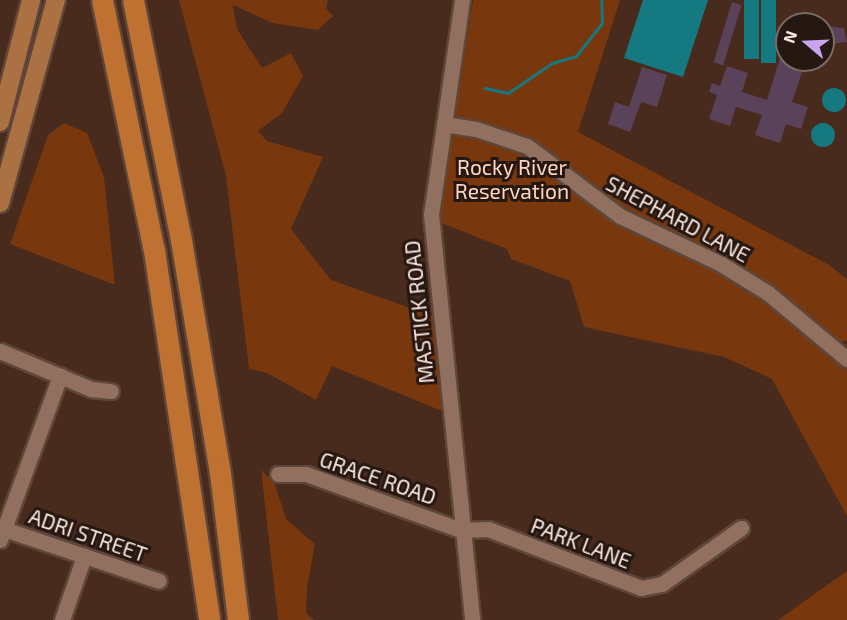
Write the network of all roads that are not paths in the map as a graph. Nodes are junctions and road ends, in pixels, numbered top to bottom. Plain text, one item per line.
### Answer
1 (31, 0) edge
2 (56, 0) edge
3 (102, 0) edge
4 (133, 0) edge
5 (462, 0) edge
6 (0, 122) edge
7 (444, 124) junction
8 (0, 202) edge
9 (0, 351) edge
10 (847, 359) edge
11 (60, 376) junction
12 (111, 391) dead end
13 (278, 474) dead end
14 (741, 528) dead end
15 (461, 530) junction
16 (2, 535) edge
17 (84, 556) junction
18 (159, 581) dead end
19 (62, 620) edge
20 (209, 620) edge
21 (238, 620) edge
22 (472, 620) edge

1 - 6 main road
2 - 8 main road
3 - 20 highway
4 - 21 highway
5 - 7 street, MASTICK ROAD
7 - 10 street, SHEPHARD LANE
7 - 15 street, MASTICK ROAD
9 - 11 street
11 - 12 street
11 - 16 street
13 - 15 street, GRACE ROAD
14 - 15 street, PARK LANE
15 - 22 street, MASTICK ROAD
16 - 17 street, ADRI STREET
17 - 18 street, ADRI STREET
17 - 19 street

